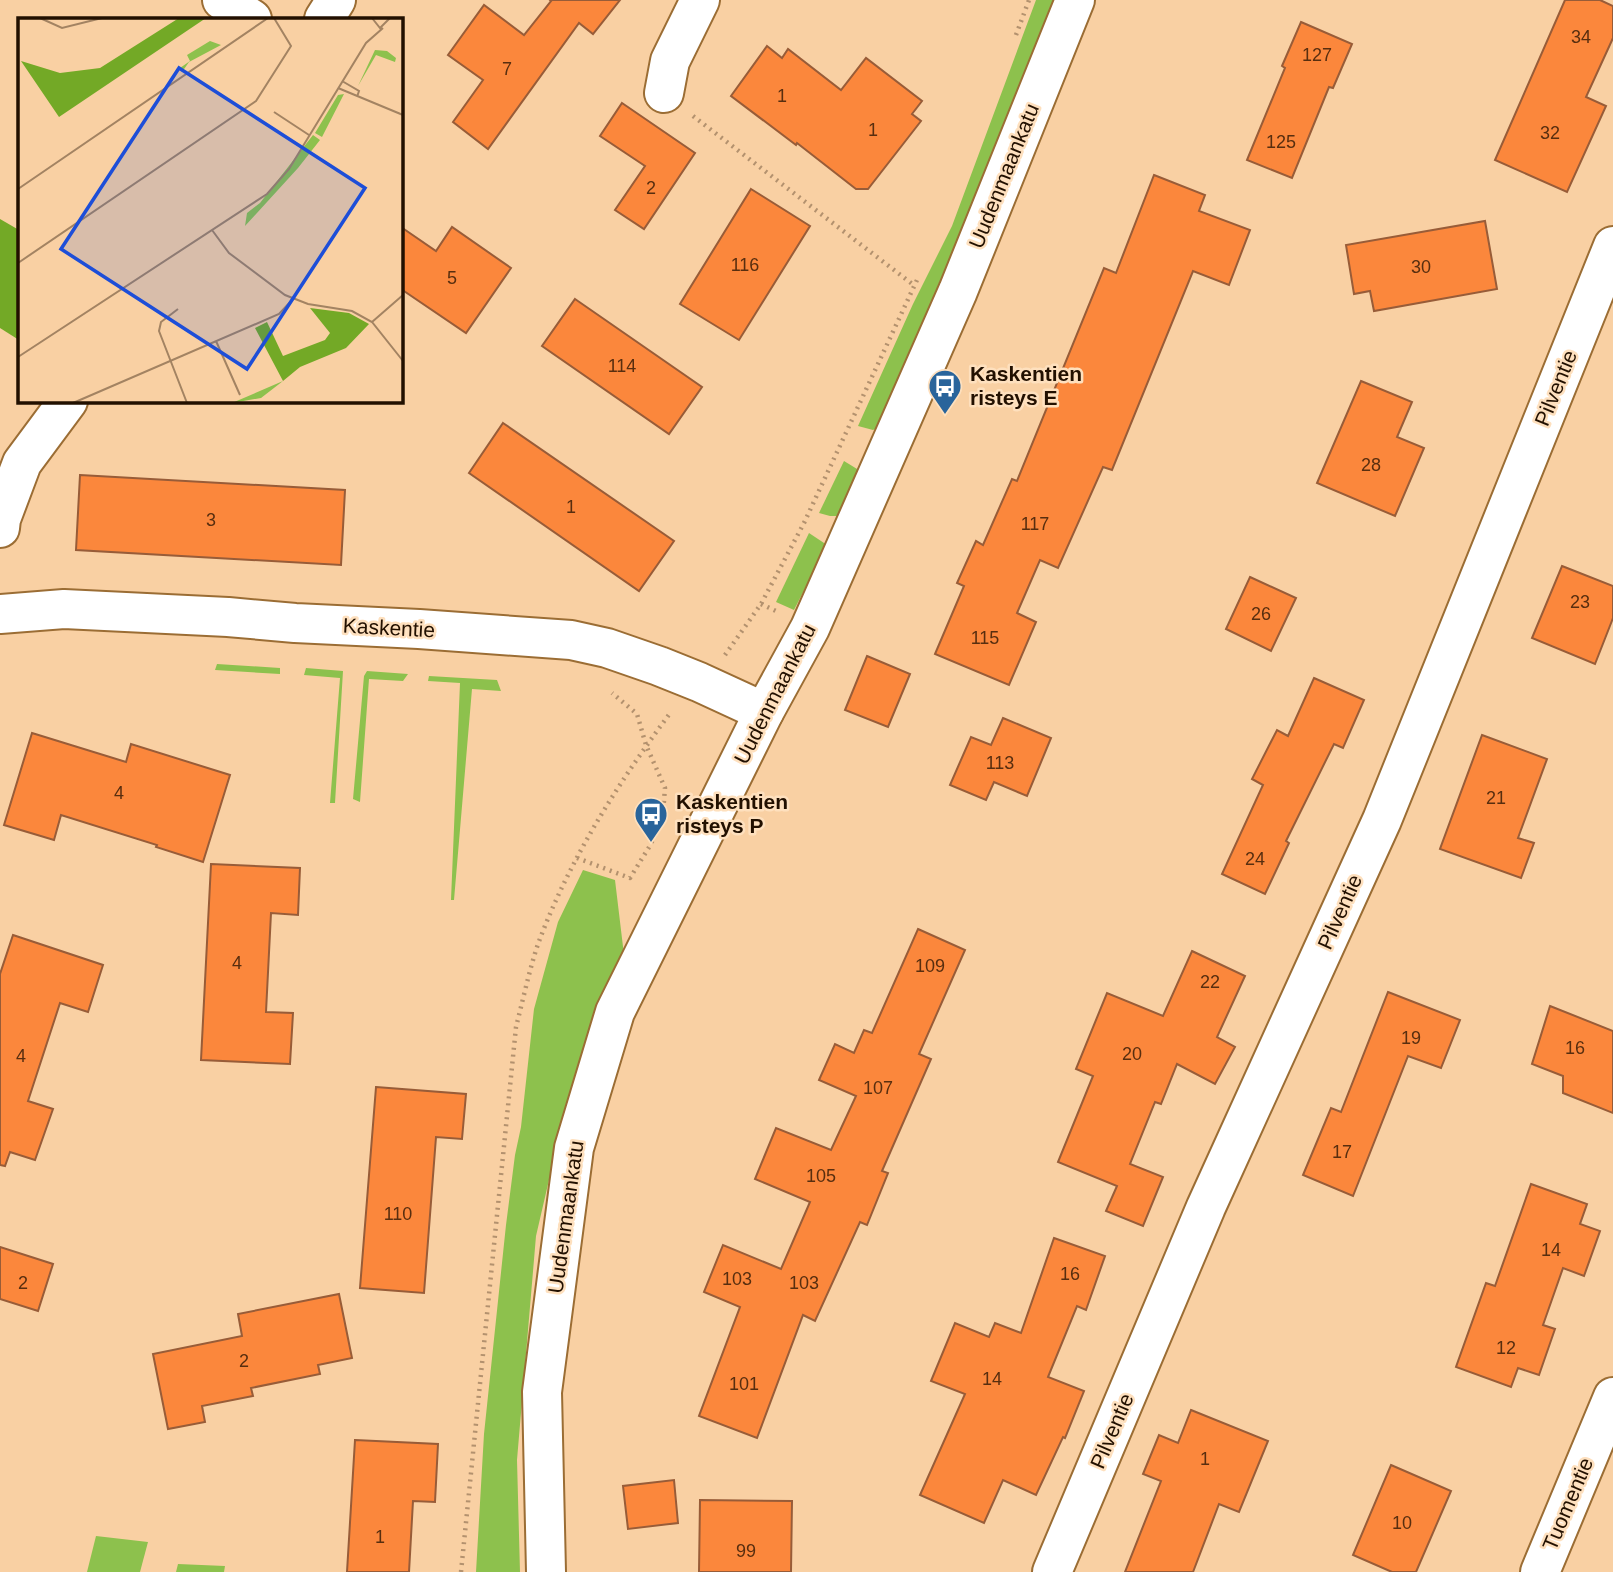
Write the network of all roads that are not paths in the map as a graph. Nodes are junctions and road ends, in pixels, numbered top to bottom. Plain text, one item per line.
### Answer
1 (222, 0) edge
2 (336, 0) edge
3 (700, 0) edge
4 (1075, 0) edge
5 (249, 18) edge
6 (325, 18) edge
7 (664, 93) road end
8 (1613, 246) edge
9 (67, 402) edge
10 (0, 528) edge
11 (1, 609) edge
12 (764, 712) junction
13 (1613, 1396) edge
14 (546, 1572) edge
15 (1052, 1572) edge
16 (1540, 1572) edge

1 - 5 street
2 - 6 street
3 - 7 street
4 - 12 street, Uudenmaankatu
8 - 15 street, Pilventie
9 - 10 street
11 - 12 street, Kaskentie
12 - 14 street, Uudenmaankatu
13 - 16 street, Tuomentie

